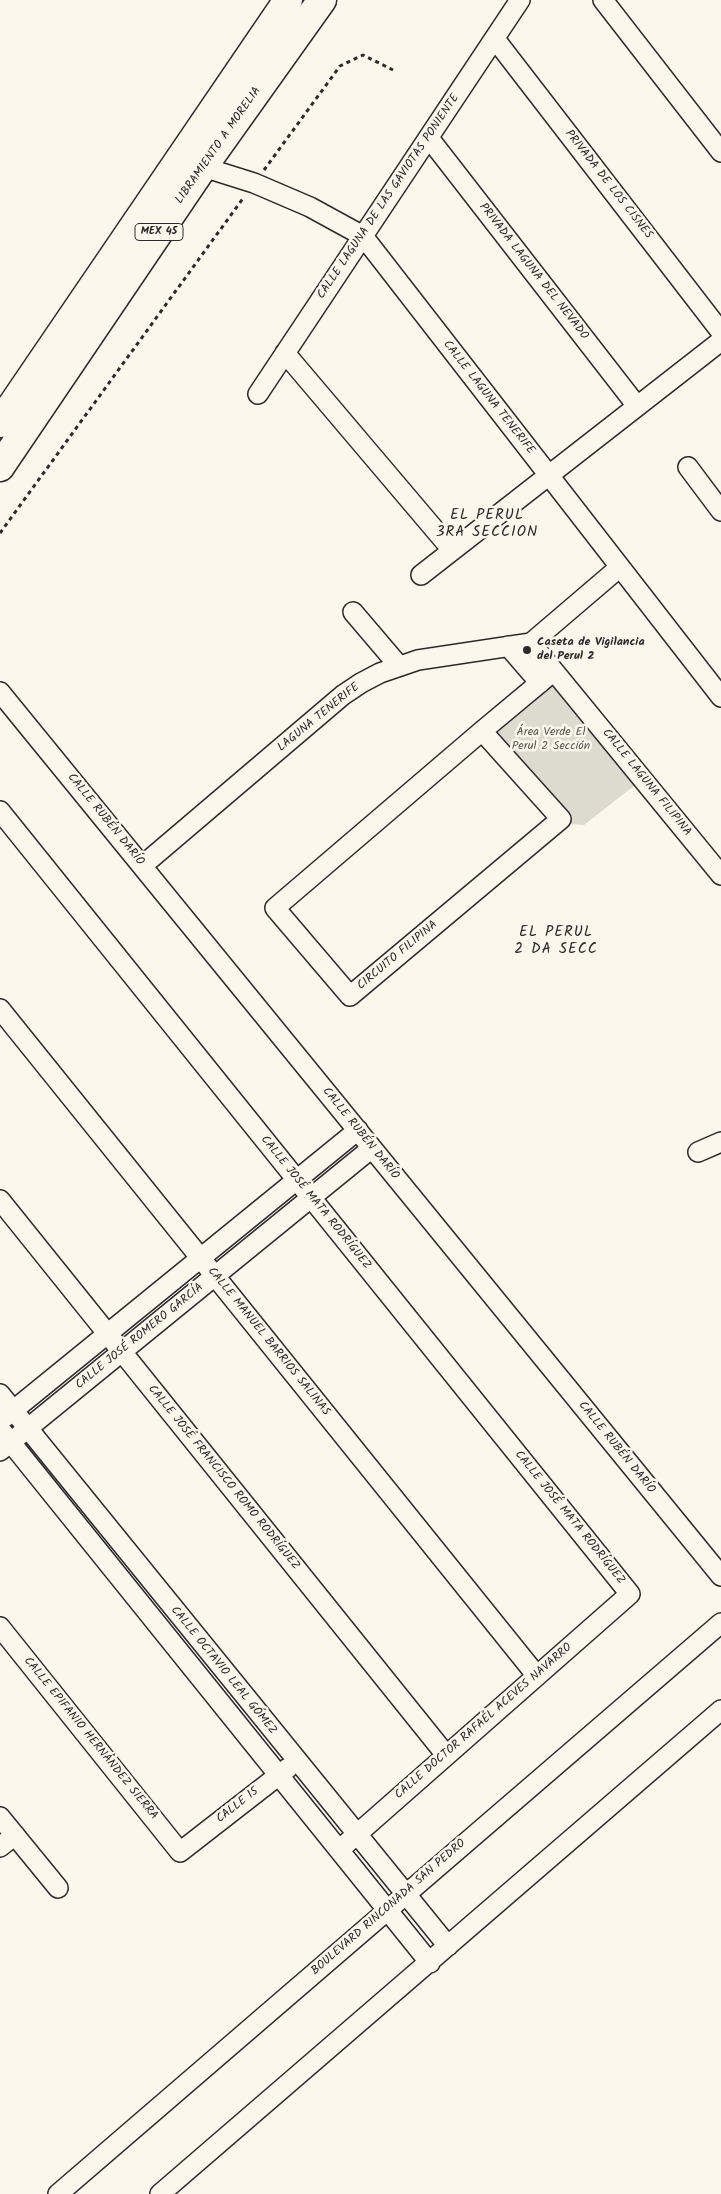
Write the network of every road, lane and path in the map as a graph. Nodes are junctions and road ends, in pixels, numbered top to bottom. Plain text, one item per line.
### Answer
1 (288, 0) edge
2 (322, 0) edge
3 (520, 0) edge
4 (603, 0) edge
5 (495, 39) junction
6 (393, 70) dead end
7 (429, 138) junction
8 (721, 152) edge
9 (203, 167) junction
10 (254, 183) junction
11 (363, 236) junction
12 (721, 332) edge
13 (721, 341) edge
14 (285, 353) junction
15 (258, 394) dead end
16 (637, 406) junction
17 (0, 423) edge
18 (0, 467) edge
19 (688, 467) dead end
20 (549, 475) junction
21 (714, 488) edge
22 (721, 511) edge
23 (0, 533) edge
24 (452, 550) junction
25 (620, 567) junction
26 (421, 575) dead end
27 (354, 612) dead end
28 (531, 643) junction
29 (508, 646) junction
30 (399, 666) junction
31 (547, 677) junction
32 (0, 692) edge
33 (721, 697) edge
34 (482, 732) junction
35 (0, 811) edge
36 (142, 866) junction
37 (721, 875) edge
38 (0, 1009) edge
39 (358, 1130) junction
40 (721, 1142) edge
41 (372, 1148) junction
42 (698, 1152) dead end
43 (296, 1180) junction
44 (311, 1198) junction
45 (0, 1200) edge
46 (200, 1258) junction
47 (215, 1276) junction
48 (107, 1334) junction
49 (122, 1352) junction
50 (0, 1394) edge
51 (7, 1416) edge
52 (28, 1428) junction
53 (4, 1441) edge
54 (721, 1576) edge
55 (630, 1594) joint
56 (721, 1623) edge
57 (0, 1627) edge
58 (537, 1676) junction
59 (721, 1710) edge
60 (446, 1755) junction
61 (296, 1761) junction
62 (278, 1775) junction
63 (0, 1817) edge
64 (15, 1835) junction
65 (356, 1835) junction
66 (0, 1847) edge
67 (339, 1850) junction
68 (180, 1852) joint
69 (58, 1888) dead end
70 (405, 1895) junction
71 (387, 1910) junction
72 (448, 1946) junction
73 (430, 1963) junction
74 (58, 2194) edge
75 (160, 2194) edge

1 - 17 highway, LIBRAMIENTO A MORELIA / MEX 45
2 - 9 highway, LIBRAMIENTO A MORELIA / MEX 45
3 - 5 street, CALLE LAGUNA DE LAS GAVIOTAS PONIENTE
4 - 8 street
5 - 7 street, CALLE LAGUNA DE LAS GAVIOTAS PONIENTE
5 - 12 street, PRIVADA DE LOS CISNES
6 - 10 path
7 - 11 street, CALLE LAGUNA DE LAS GAVIOTAS PONIENTE
7 - 16 street, PRIVADA LAGUNA DEL NEVADO
9 - 10 street, CALLE LAGUNA TENERIFE
9 - 18 highway, LIBRAMIENTO A MORELIA / MEX 45
10 - 11 street, CALLE LAGUNA TENERIFE
10 - 23 path
11 - 14 street, CALLE LAGUNA DE LAS GAVIOTAS PONIENTE
11 - 20 street, CALLE LAGUNA TENERIFE
13 - 16 street
14 - 15 street, CALLE LAGUNA DE LAS GAVIOTAS PONIENTE
14 - 24 street
16 - 20 street
19 - 21 street
20 - 24 street
20 - 25 street, CALLE LAGUNA TENERIFE
21 - 22 street
24 - 26 street
25 - 28 street
25 - 33 street, CALLE LAGUNA TENERIFE
27 - 30 street
28 - 29 street, LAGUNA TENERIFE
28 - 31 street, CALLE LAGUNA FILIPINA
29 - 30 street, LAGUNA TENERIFE
29 - 31 street
30 - 36 street, LAGUNA TENERIFE
31 - 34 street, CIRCUITO FILIPINA
31 - 37 street, CALLE LAGUNA FILIPINA
32 - 36 street, CALLE RUBÉN DARÍO
34 - 34 street, CIRCUITO FILIPINA
35 - 43 street, CALLE JOSÉ MATA RODRÍGUEZ
36 - 39 street, CALLE RUBÉN DARÍO
38 - 46 street, CALLE MANUEL BARRIOS SALINAS
39 - 41 street, CALLE RUBÉN DARÍO
39 - 43 street, CALLE JOSÉ ROMERO GARCÍA
40 - 42 street
41 - 44 street, CALLE JOSÉ ROMERO GARCÍA
41 - 54 street, CALLE RUBÉN DARÍO
43 - 44 street, CALLE JOSÉ MATA RODRÍGUEZ
43 - 46 street, CALLE JOSÉ ROMERO GARCÍA
44 - 47 street, CALLE JOSÉ ROMERO GARCÍA
44 - 55 street, CALLE JOSÉ MATA RODRÍGUEZ
45 - 48 street, CALLE JOSÉ FRANCISCO ROMO RODRÍGUEZ
46 - 47 street, CALLE MANUEL BARRIOS SALINAS
46 - 48 street, CALLE JOSÉ ROMERO GARCÍA
47 - 49 street, CALLE JOSÉ ROMERO GARCÍA
47 - 58 street, CALLE MANUEL BARRIOS SALINAS
48 - 49 street, CALLE JOSÉ FRANCISCO ROMO RODRÍGUEZ
48 - 51 street, CALLE JOSÉ ROMERO GARCÍA
49 - 52 street, CALLE JOSÉ ROMERO GARCÍA
49 - 60 street, CALLE JOSÉ FRANCISCO ROMO RODRÍGUEZ
50 - 51 street, CALLE OCTAVIO LEAL GÓMEZ
51 - 52 street, CALLE OCTAVIO LEAL GÓMEZ
52 - 53 street, CALLE JOSÉ ROMERO GARCÍA
52 - 61 street, CALLE OCTAVIO LEAL GÓMEZ
53 - 62 street, CALLE OCTAVIO LEAL GÓMEZ
55 - 58 street, CALLE DOCTOR RAFAÉL ACEVES NAVARRO
56 - 70 street, BOULEVARD RINCONADA SAN PEDRO
57 - 68 street, CALLE EPIFANIO HERNÁNDEZ SIERRA
58 - 60 street, CALLE DOCTOR RAFAÉL ACEVES NAVARRO
59 - 72 street
60 - 65 street, CALLE DOCTOR RAFAÉL ACEVES NAVARRO
61 - 62 street, CALLE 15
61 - 65 street, CALLE OCTAVIO LEAL GÓMEZ
62 - 67 street, CALLE OCTAVIO LEAL GÓMEZ
62 - 68 street, CALLE 15
63 - 64 street
64 - 66 street
64 - 69 street
65 - 67 street, CALLE DOCTOR RAFAÉL ACEVES NAVARRO
65 - 70 street, CALLE OCTAVIO LEAL GÓMEZ
67 - 71 street, CALLE OCTAVIO LEAL GÓMEZ
70 - 71 street, BOULEVARD RINCONADA SAN PEDRO
70 - 72 street, CALLE OCTAVIO LEAL GÓMEZ
71 - 73 street, CALLE OCTAVIO LEAL GÓMEZ
71 - 74 street, BOULEVARD RINCONADA SAN PEDRO
72 - 73 street
73 - 75 street

